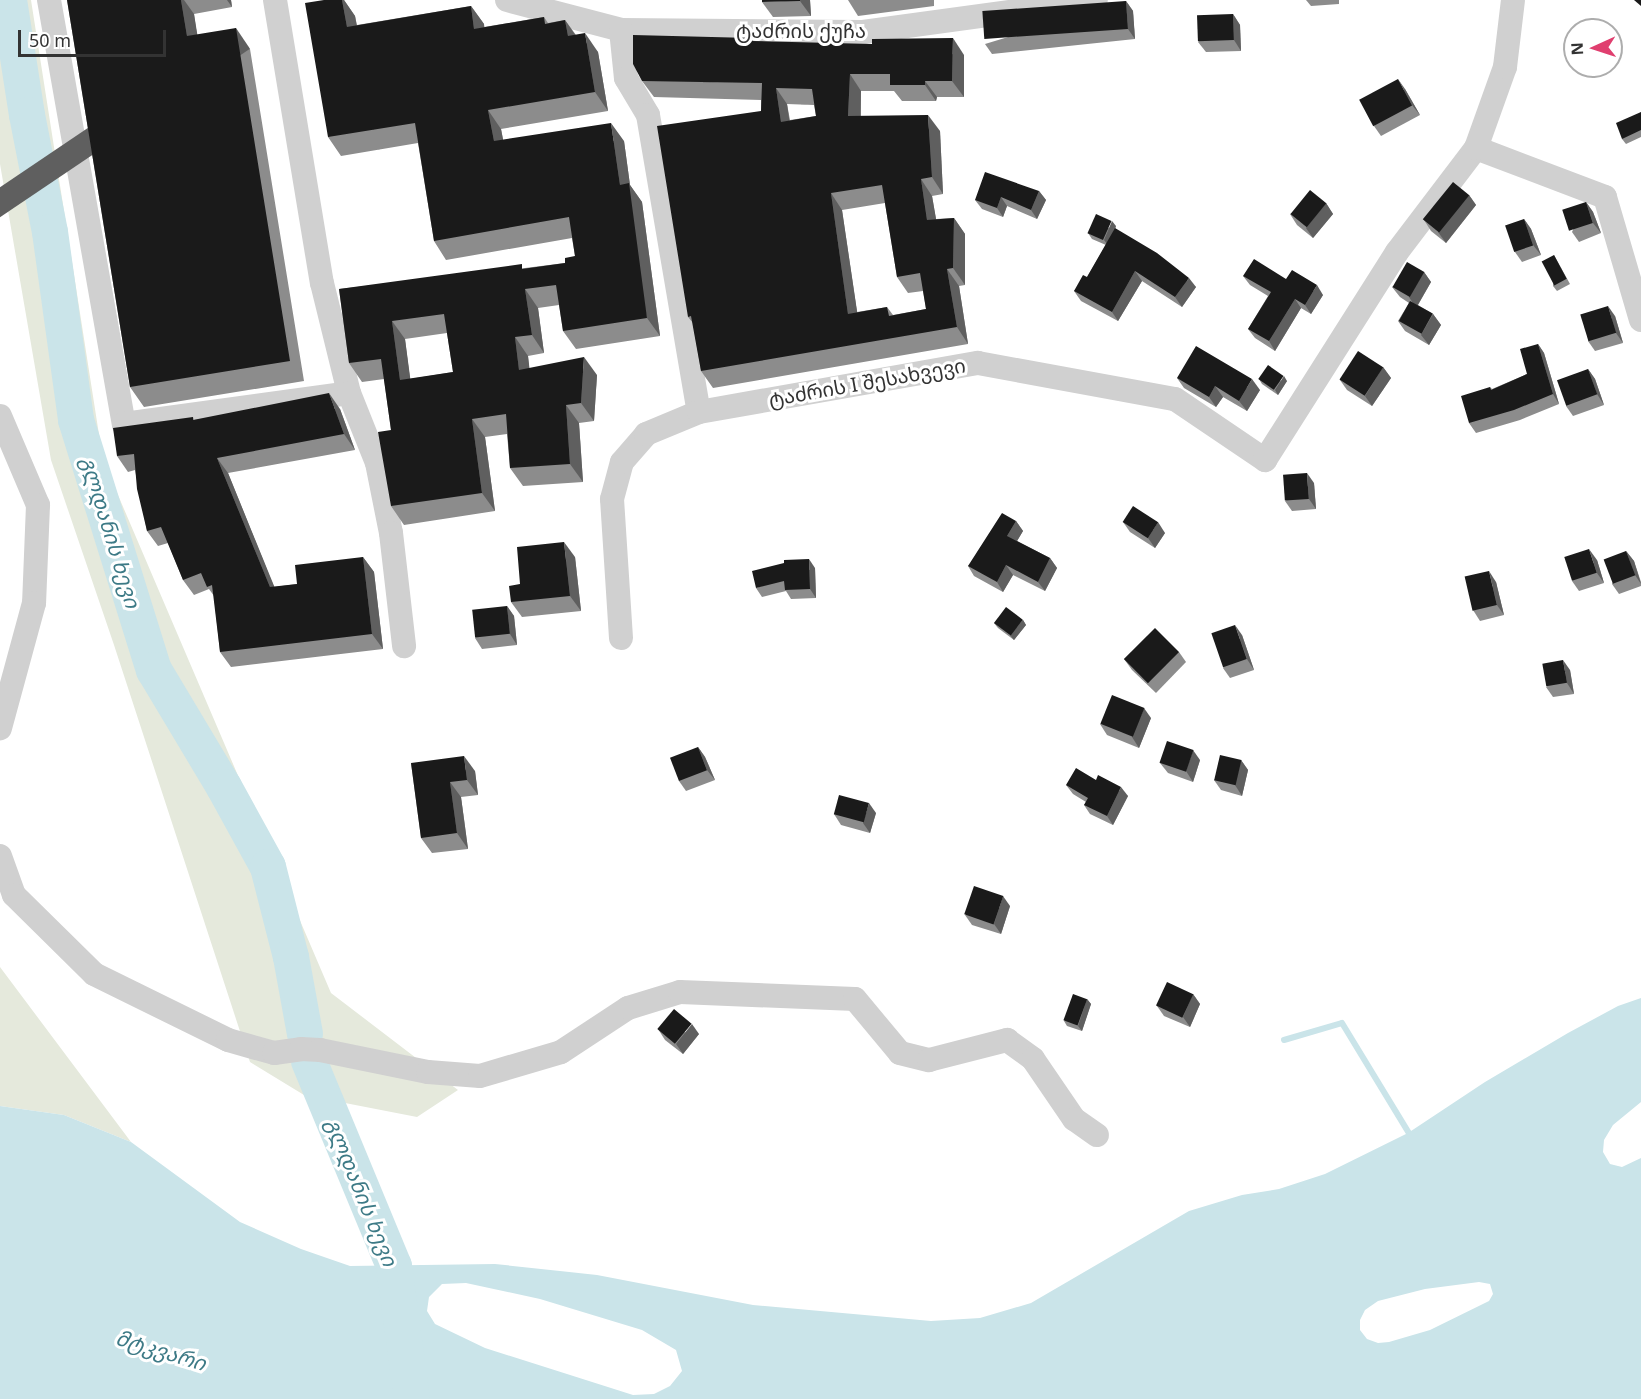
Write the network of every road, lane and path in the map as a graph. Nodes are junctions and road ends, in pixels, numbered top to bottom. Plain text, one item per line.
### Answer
1 (49, 0) edge
2 (274, 0) edge
3 (507, 0) edge
4 (1096, 0) edge
5 (1513, 0) edge
6 (621, 30) junction
7 (1476, 148) junction
8 (1641, 320) edge
9 (349, 393) junction
10 (699, 412) junction
11 (0, 416) edge
12 (621, 638) dead end
13 (404, 646) dead end
14 (0, 728) edge
15 (0, 856) edge
16 (1097, 1135) dead end

1 - 9 street
2 - 9 street
3 - 6 street, ტაძრის ქუჩა
4 - 6 street, ტაძრის ქუჩა
5 - 7 street
6 - 10 street
7 - 8 street
7 - 10 street, ტაძრის I შესახვევი
9 - 13 street
10 - 12 street, ტაძრის I შესახვევი
11 - 14 street
15 - 16 street

